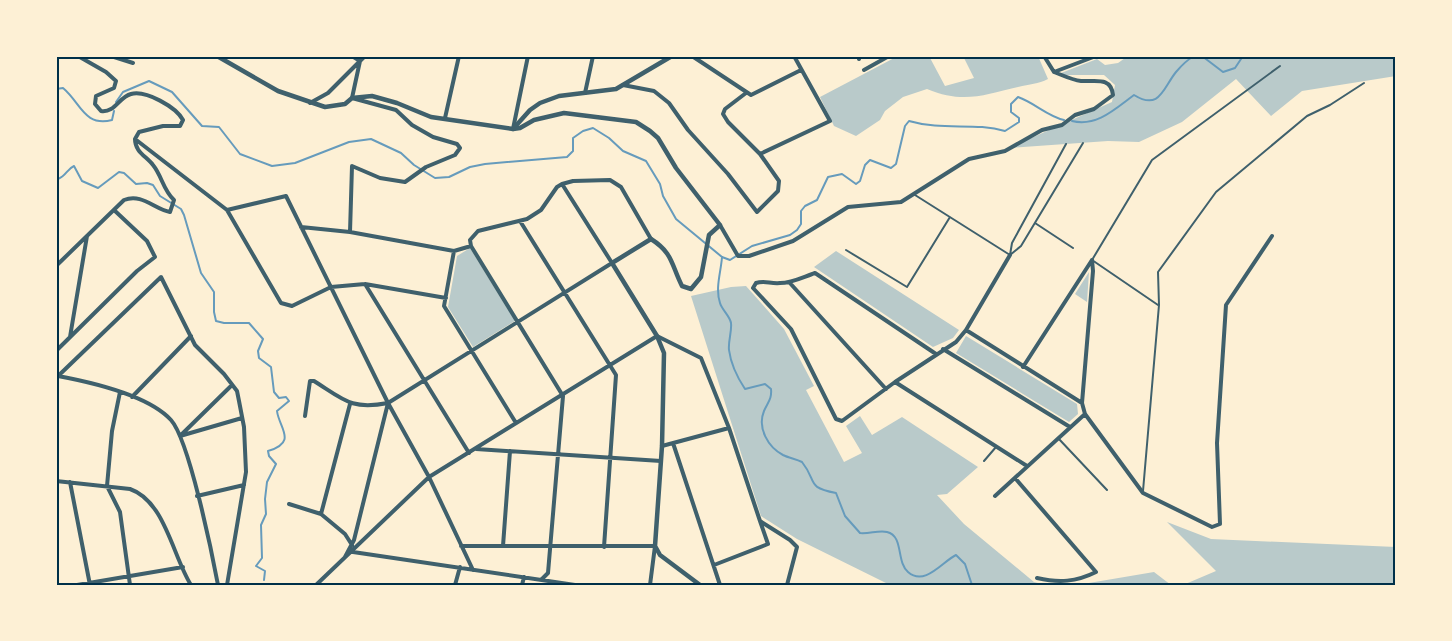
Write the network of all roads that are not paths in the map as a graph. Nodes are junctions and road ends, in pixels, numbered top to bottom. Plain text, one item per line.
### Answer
1 (78, 56) edge
2 (111, 56) edge
3 (217, 56) edge
4 (352, 56) edge
5 (365, 56) edge
6 (459, 56) edge
7 (528, 56) edge
8 (593, 56) edge
9 (672, 56) edge
10 (692, 56) edge
11 (794, 56) edge
12 (889, 56) edge
13 (1044, 56) edge
14 (1096, 56) edge
15 (1115, 56) edge
16 (1120, 56) edge
17 (360, 61) junction
18 (133, 63) dead end
19 (1280, 66) dead end
20 (801, 70) junction
21 (864, 70) dead end
22 (1054, 72) junction
23 (1364, 83) dead end
24 (623, 85) junction
25 (585, 93) junction
26 (746, 93) junction
27 (352, 98) junction
28 (310, 103) junction
29 (445, 118) junction
30 (513, 129) junction
31 (135, 139) junction
32 (1083, 143) dead end
33 (1066, 144) dead end
34 (760, 154) junction
35 (562, 184) junction
36 (912, 194) junction
37 (114, 210) junction
38 (227, 210) junction
39 (950, 217) junction
40 (520, 221) junction
41 (1035, 223) junction
42 (720, 225) junction
43 (301, 227) junction
44 (350, 232) junction
45 (87, 236) junction
46 (1272, 236) dead end
47 (651, 239) junction
48 (470, 246) junction
49 (1073, 248) dead end
50 (846, 250) dead end
51 (454, 251) junction
52 (1010, 255) junction
53 (1092, 260) junction
54 (612, 263) junction
55 (56, 266) edge
56 (789, 282) junction
57 (365, 284) junction
58 (330, 287) junction
59 (566, 293) junction
60 (446, 298) junction
61 (1158, 305) junction
62 (519, 324) junction
63 (966, 330) junction
64 (191, 336) junction
65 (657, 336) junction
66 (70, 338) junction
67 (943, 349) junction
68 (56, 351) edge
69 (472, 352) junction
70 (936, 354) junction
71 (610, 366) junction
72 (1023, 367) junction
73 (57, 376) edge
74 (424, 380) junction
75 (895, 382) junction
76 (56, 383) edge
77 (232, 385) junction
78 (886, 389) junction
79 (120, 392) junction
80 (563, 396) junction
81 (132, 397) junction
82 (388, 403) junction
83 (1082, 403) junction
84 (350, 404) junction
85 (1085, 414) junction
86 (305, 416) dead end
87 (242, 418) junction
88 (516, 424) junction
89 (1070, 427) junction
90 (729, 428) junction
91 (180, 436) junction
92 (1058, 438) junction
93 (673, 443) junction
94 (662, 446) junction
95 (996, 447) junction
96 (476, 449) junction
97 (510, 451) junction
98 (469, 453) junction
99 (559, 454) junction
100 (611, 458) junction
101 (661, 461) junction
102 (984, 461) dead end
103 (1027, 466) junction
104 (429, 477) junction
105 (1015, 478) junction
106 (56, 481) edge
107 (70, 482) junction
108 (244, 485) junction
109 (107, 486) junction
110 (1107, 490) dead end
111 (1143, 493) junction
112 (197, 496) junction
113 (995, 496) dead end
114 (289, 504) dead end
115 (321, 514) junction
116 (760, 521) junction
117 (352, 545) junction
118 (461, 546) junction
119 (503, 546) junction
120 (551, 546) junction
121 (604, 546) junction
122 (655, 546) junction
123 (353, 552) junction
124 (344, 560) junction
125 (714, 565) junction
126 (183, 567) junction
127 (460, 567) junction
128 (474, 570) junction
129 (129, 577) junction
130 (524, 578) junction
131 (1037, 578) dead end
132 (541, 580) junction
133 (90, 584) edge
134 (77, 585) edge
135 (130, 585) edge
136 (191, 585) edge
137 (218, 585) edge
138 (227, 585) edge
139 (316, 585) edge
140 (455, 585) edge
141 (522, 585) edge
142 (575, 585) edge
143 (650, 585) edge
144 (700, 585) edge
145 (720, 585) edge
146 (787, 585) edge

1 - 31 street
2 - 18 street
3 - 28 street
4 - 17 street
5 - 17 street
6 - 29 street
7 - 30 street
8 - 25 street
9 - 24 street
10 - 26 street
11 - 20 street
12 - 21 street
13 - 22 street
14 - 22 street
15 - 16 street
17 - 27 street
17 - 28 street
19 - 53 lane
20 - 26 street
20 - 34 street
22 - 36 street
23 - 61 lane
24 - 25 street
24 - 34 street
25 - 30 street
26 - 34 street
27 - 28 street
27 - 29 street
27 - 44 street
29 - 30 street
30 - 42 street
31 - 37 street
31 - 38 street
32 - 41 lane
33 - 52 lane
35 - 40 street
35 - 47 street
35 - 54 street
36 - 39 lane
36 - 42 street
37 - 45 street
37 - 66 street
38 - 43 street
38 - 58 street
39 - 50 lane
39 - 52 lane
40 - 48 street
40 - 59 street
41 - 49 lane
41 - 52 lane
42 - 47 street
43 - 44 street
43 - 58 street
44 - 51 street
45 - 55 street
45 - 66 street
46 - 111 street
47 - 54 street
48 - 51 street
48 - 62 street
51 - 60 street
52 - 63 street
53 - 61 lane
53 - 72 street
53 - 83 street
54 - 59 street
54 - 65 street
56 - 70 street
56 - 78 street
56 - 78 street
57 - 58 street
57 - 60 street
57 - 74 street
58 - 82 street
59 - 62 street
59 - 71 street
60 - 69 street
61 - 111 lane
62 - 69 street
62 - 80 street
63 - 67 street
63 - 72 street
64 - 73 street
64 - 77 street
64 - 81 street
65 - 71 street
65 - 90 street
65 - 94 street
66 - 68 street
67 - 70 street
67 - 89 street
69 - 74 street
69 - 88 street
70 - 75 street
71 - 80 street
71 - 100 street
72 - 83 street
73 - 76 street
73 - 79 street
74 - 82 street
74 - 98 street
75 - 78 street
75 - 95 street
77 - 87 street
77 - 91 street
79 - 81 street
79 - 109 street
80 - 88 street
80 - 99 street
81 - 91 street
82 - 84 street
82 - 104 street
82 - 117 street
83 - 85 street
84 - 86 street
84 - 115 street
85 - 89 street
85 - 111 street
87 - 91 street
87 - 108 street
88 - 96 street
89 - 92 street
90 - 93 street
90 - 116 street
91 - 112 street
92 - 103 street
92 - 110 lane
93 - 94 street
93 - 125 street
94 - 101 street
95 - 102 lane
95 - 103 street
96 - 97 street
96 - 98 street
97 - 99 street
97 - 119 street
98 - 104 street
99 - 100 street
99 - 120 street
100 - 101 street
100 - 121 street
101 - 122 street
103 - 105 street
104 - 118 street
104 - 123 street
105 - 113 street
105 - 131 street
106 - 107 street
107 - 109 street
107 - 133 street
108 - 112 street
108 - 138 street
109 - 126 street
109 - 129 street
112 - 137 street
114 - 115 street
115 - 117 street
116 - 125 street
116 - 146 street
117 - 124 street
118 - 119 street
118 - 128 street
119 - 120 street
120 - 121 street
120 - 132 street
121 - 122 street
122 - 143 street
122 - 144 street
123 - 124 street
123 - 127 street
124 - 139 street
125 - 145 street
126 - 129 street
126 - 136 street
127 - 128 street
127 - 140 street
128 - 130 street
129 - 133 street
129 - 135 street
130 - 132 street
130 - 141 street
132 - 142 street
133 - 134 street

